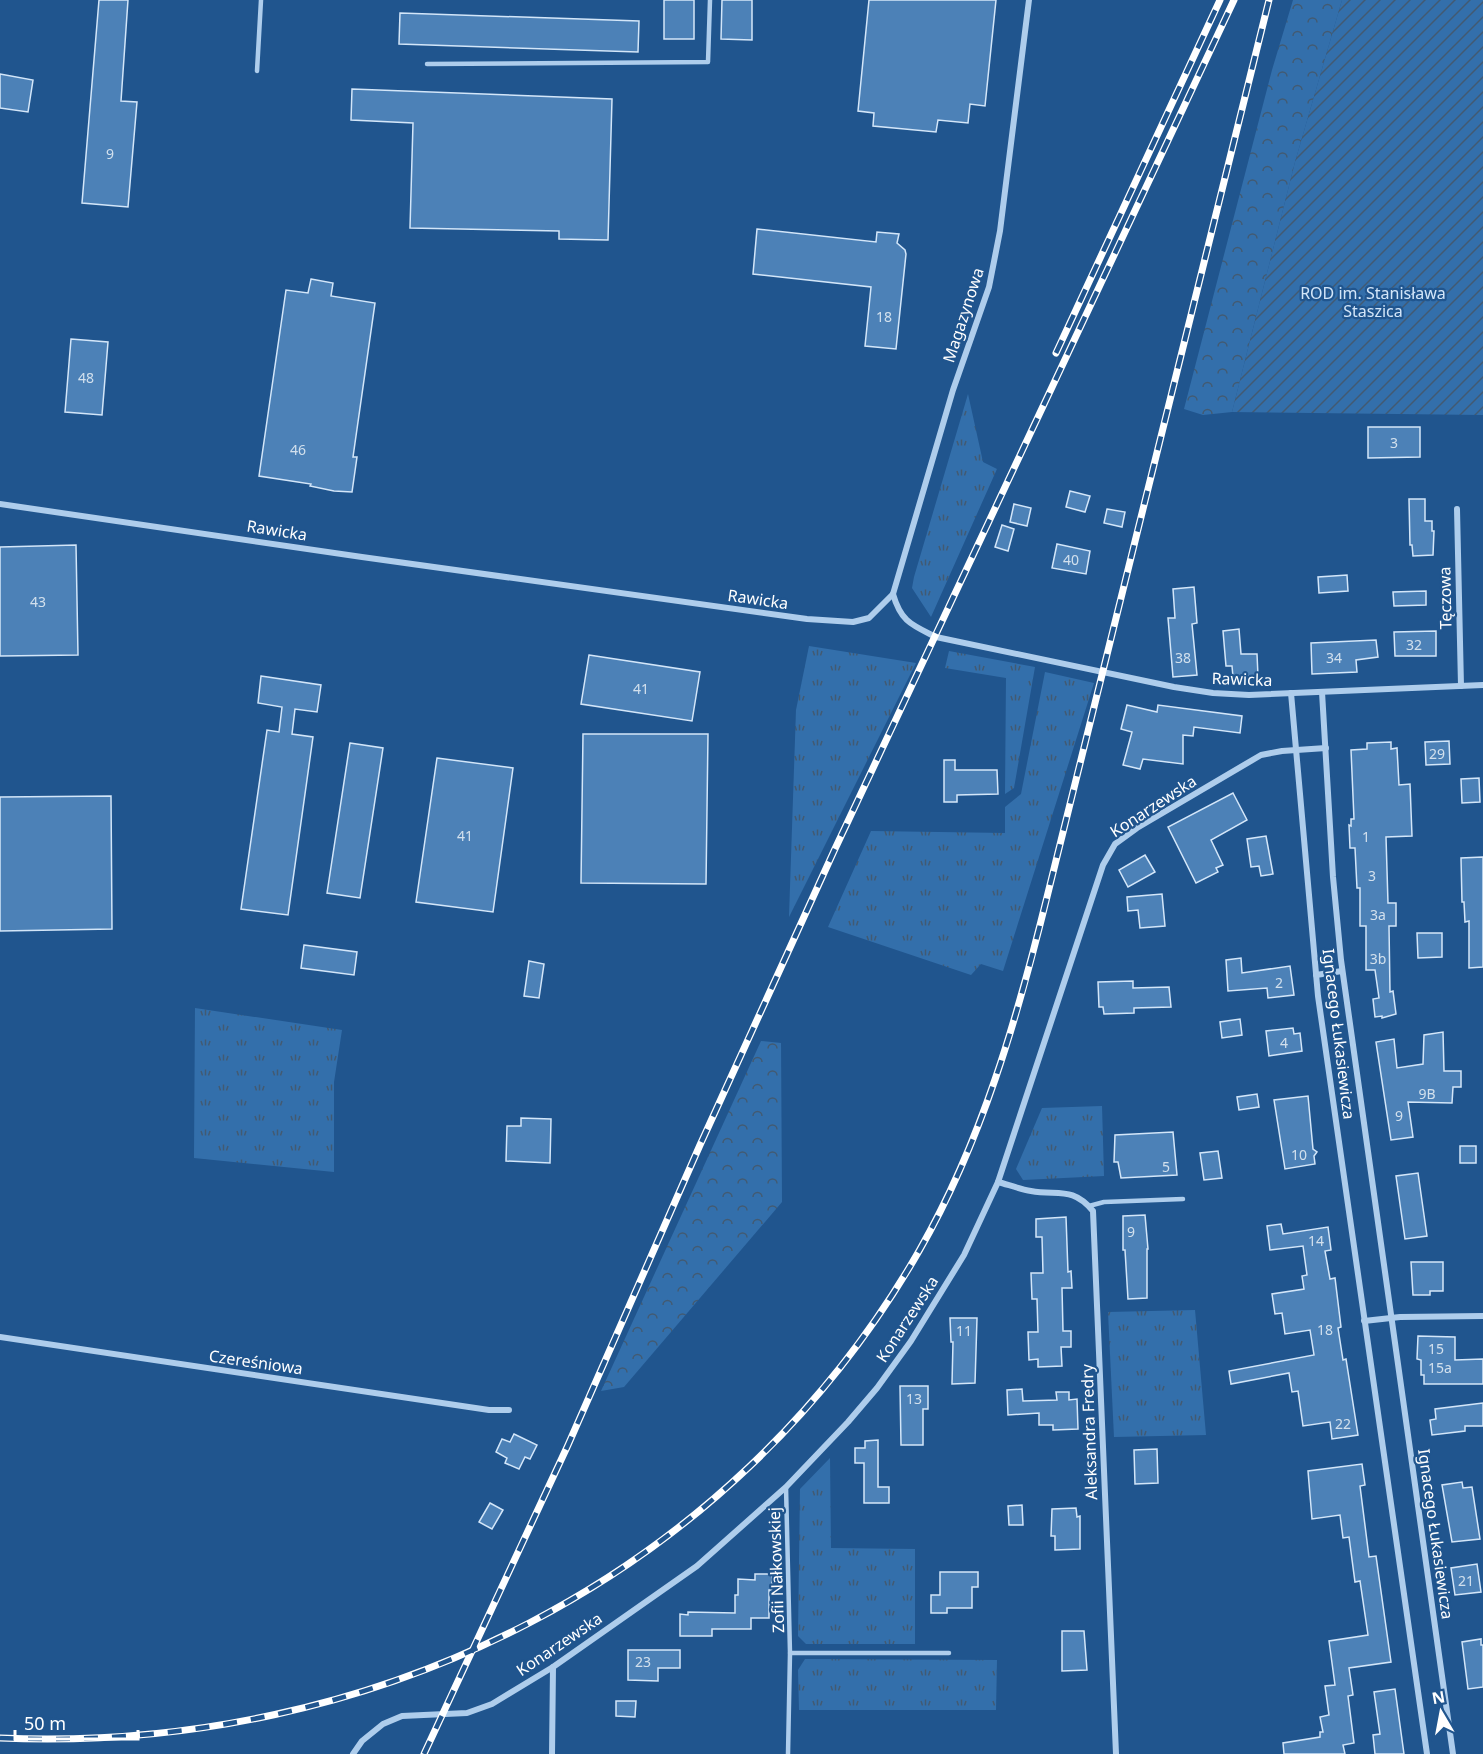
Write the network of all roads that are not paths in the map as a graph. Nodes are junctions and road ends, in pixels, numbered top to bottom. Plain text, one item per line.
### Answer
1 (261, 0) edge
2 (710, 0) edge
3 (1029, 0) edge
4 (428, 64) dead end
5 (257, 71) dead end
6 (0, 504) edge
7 (1457, 509) dead end
8 (892, 594) junction
9 (1483, 685) edge
10 (1461, 686) junction
11 (1322, 692) junction
12 (1291, 693) junction
13 (1326, 748) junction
14 (1296, 750) junction
15 (1342, 971) junction
16 (1316, 975) junction
17 (998, 1182) junction
18 (1183, 1199) dead end
19 (1089, 1206) junction
20 (1483, 1316) edge
21 (1391, 1317) junction
22 (1364, 1320) junction
23 (0, 1337) edge
24 (509, 1410) dead end
25 (786, 1486) junction
26 (790, 1653) junction
27 (949, 1653) dead end
28 (553, 1667) junction
29 (353, 1754) edge
30 (552, 1754) edge
31 (788, 1754) edge
32 (1116, 1754) edge
33 (1427, 1754) edge
34 (1453, 1754) edge

1 - 5 lane
2 - 4 lane
3 - 8 street, Magazynowa
6 - 8 street, Rawicka
7 - 10 street, Tęczowa
8 - 12 street, Rawicka
9 - 10 street, Rawicka
10 - 11 street, Rawicka
11 - 12 street, Rawicka
11 - 13 street, Ignacego Łukasiewicza
12 - 14 street, Ignacego Łukasiewicza
13 - 14 street
13 - 15 street, Ignacego Łukasiewicza
14 - 16 street, Ignacego Łukasiewicza
14 - 17 street, Konarzewska
15 - 16 street
15 - 21 street, Ignacego Łukasiewicza
16 - 22 street, Ignacego Łukasiewicza
17 - 19 street
17 - 25 street, Konarzewska
18 - 19 lane
19 - 32 street, Aleksandra Fredry
20 - 21 street
21 - 22 street
21 - 34 street, Ignacego Łukasiewicza
22 - 33 street, Ignacego Łukasiewicza
23 - 24 street, Czereśniowa
25 - 26 lane, Zofii Nałkowskiej
25 - 28 street, Konarzewska
26 - 27 lane, Zofii Nałkowskiej
26 - 31 lane, Zofii Nałkowskiej
28 - 29 street, Konarzewska
28 - 30 street

